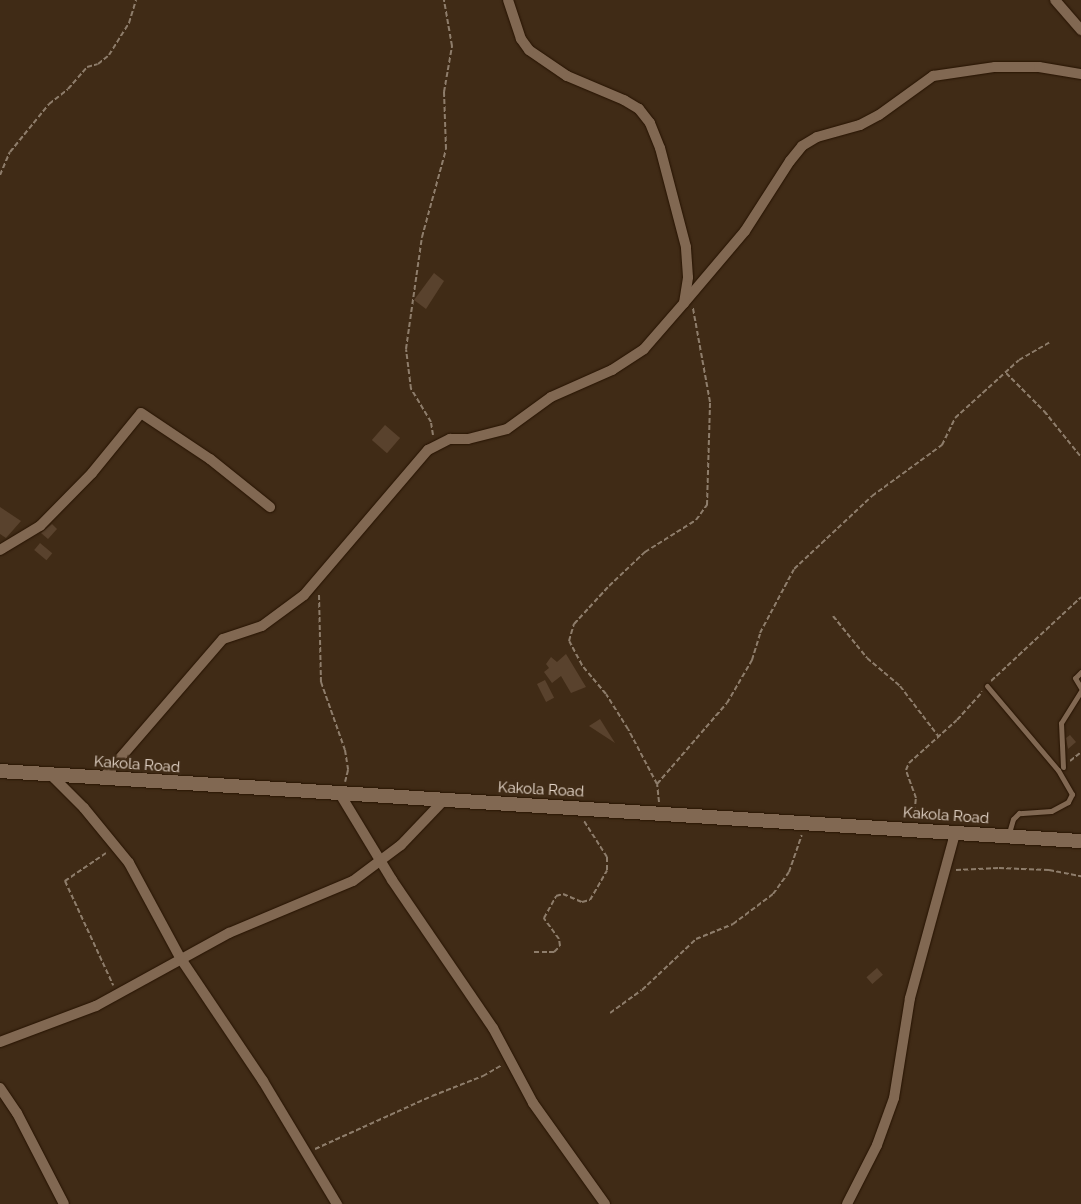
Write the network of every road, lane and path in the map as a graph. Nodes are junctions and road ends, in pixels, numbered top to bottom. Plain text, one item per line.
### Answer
1 (136, 0) edge
2 (444, 0) edge
3 (508, 0) edge
4 (1055, 0) edge
5 (1081, 30) edge
6 (1081, 74) edge
7 (0, 174) edge
8 (687, 300) junction
9 (1050, 342) dead end
10 (1006, 373) junction
11 (428, 450) junction
12 (1081, 457) edge
13 (270, 508) dead end
14 (0, 550) edge
15 (318, 580) junction
16 (1081, 597) edge
17 (833, 616) dead end
18 (1081, 672) edge
19 (987, 686) junction
20 (1081, 690) edge
21 (939, 737) junction
22 (1063, 766) dead end
23 (0, 772) edge
24 (52, 776) junction
25 (102, 779) junction
26 (657, 784) junction
27 (339, 794) junction
28 (443, 801) junction
29 (576, 808) junction
30 (660, 814) junction
31 (804, 823) junction
32 (909, 830) junction
33 (955, 834) junction
34 (1008, 837) junction
35 (1081, 841) edge
36 (116, 846) junction
37 (380, 862) junction
38 (944, 871) junction
39 (1081, 876) edge
40 (534, 952) dead end
41 (181, 959) junction
42 (117, 995) junction
43 (610, 1013) dead end
44 (0, 1042) edge
45 (508, 1061) junction
46 (0, 1088) edge
47 (307, 1153) junction
48 (64, 1204) edge
49 (338, 1204) edge
50 (605, 1204) edge
51 (847, 1204) edge

1 - 7 path
2 - 11 path
3 - 8 street
4 - 5 street
6 - 8 street
8 - 11 street
8 - 26 path
9 - 10 path
10 - 12 path
10 - 26 path
11 - 15 street
13 - 14 street
15 - 25 street
15 - 27 path
16 - 19 path
17 - 21 path
18 - 20 lane
19 - 21 path
19 - 34 lane
20 - 22 lane
21 - 32 path
23 - 24 main road, Kakola Road
24 - 25 main road, Kakola Road
24 - 36 street
25 - 27 main road, Kakola Road
26 - 30 path
27 - 28 main road, Kakola Road
27 - 37 street
28 - 29 main road, Kakola Road
28 - 37 street
29 - 30 main road, Kakola Road
29 - 40 path
30 - 31 main road, Kakola Road
31 - 32 main road, Kakola Road
31 - 43 path
32 - 33 main road, Kakola Road
33 - 34 main road, Kakola Road
33 - 38 street
34 - 35 main road, Kakola Road
36 - 41 street
36 - 42 path
37 - 41 street
37 - 45 street
38 - 39 path
38 - 51 street
41 - 42 street
41 - 47 street
42 - 44 street
45 - 47 path
45 - 50 street
46 - 48 street
47 - 49 street

